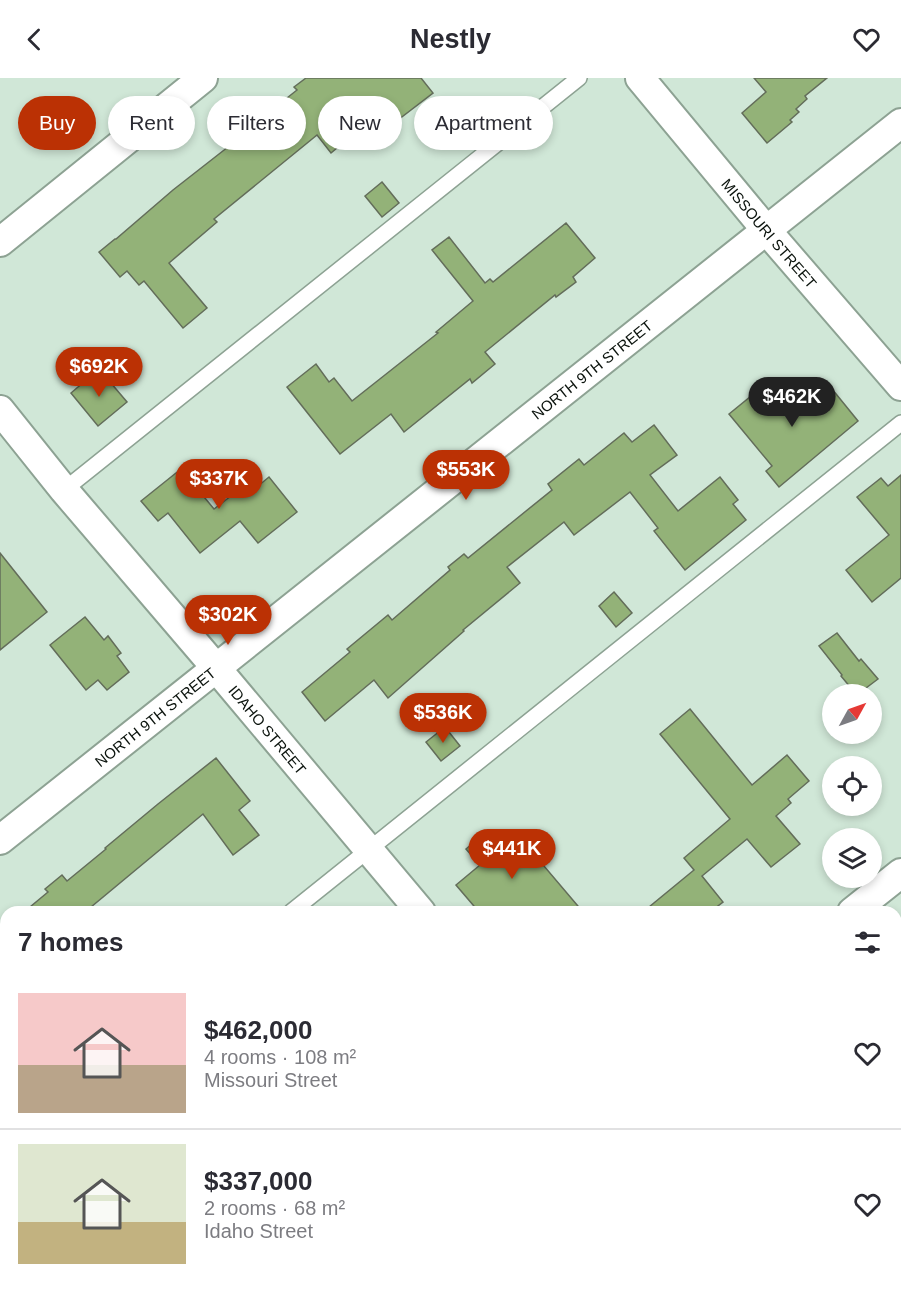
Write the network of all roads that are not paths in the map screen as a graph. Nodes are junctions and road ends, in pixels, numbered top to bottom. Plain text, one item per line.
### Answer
1 (203, 78) edge
2 (579, 78) edge
3 (640, 78) edge
4 (901, 123) edge
5 (768, 231) junction
6 (0, 242) edge
7 (901, 386) edge
8 (0, 410) edge
9 (901, 423) edge
10 (64, 489) junction
11 (217, 669) junction
12 (0, 840) edge
13 (369, 850) junction
14 (901, 873) edge
15 (299, 906) edge
16 (416, 906) edge
17 (860, 906) edge

1 - 6 street
2 - 10 lane
3 - 5 street, MISSOURI STREET
4 - 5 street, NORTH 9TH STREET
5 - 7 street, MISSOURI STREET
5 - 11 street, NORTH 9TH STREET
8 - 10 street, IDAHO STREET
9 - 13 lane
10 - 11 street, IDAHO STREET
11 - 12 street, NORTH 9TH STREET
11 - 13 street, IDAHO STREET
13 - 15 lane
13 - 16 street, IDAHO STREET
14 - 17 street

